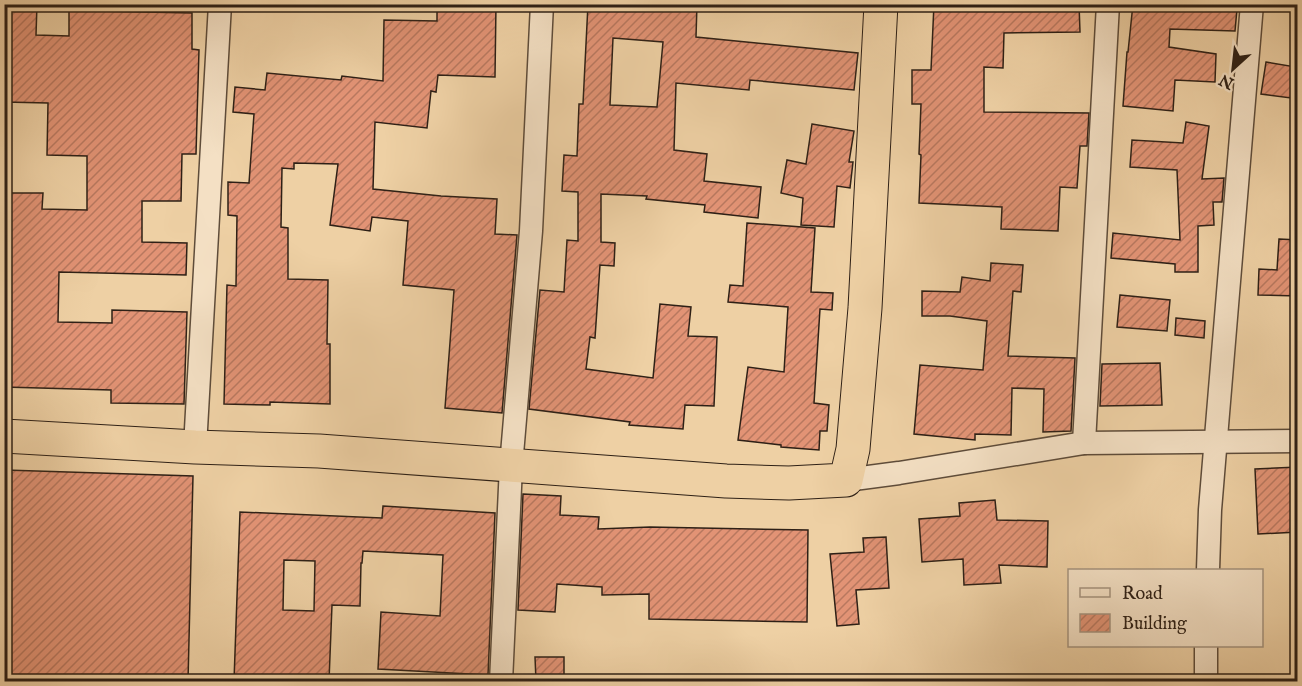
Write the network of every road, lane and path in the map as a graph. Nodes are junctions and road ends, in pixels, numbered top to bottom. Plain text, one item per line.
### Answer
1 (220, 4) edge
2 (542, 4) edge
3 (881, 4) edge
4 (1108, 4) edge
5 (1251, 4) edge
6 (4, 436) edge
7 (1298, 441) edge
8 (1215, 442) junction
9 (1084, 443) junction
10 (195, 447) junction
11 (510, 465) junction
12 (846, 480) junction
13 (1208, 569) edge
14 (1206, 647) edge
15 (501, 681) edge
16 (1206, 681) edge

1 - 10 street
2 - 11 street
3 - 12 highway
4 - 9 street
5 - 8 street
6 - 10 highway
7 - 8 street
8 - 9 street
8 - 13 street
9 - 12 street
10 - 11 highway
11 - 12 highway
11 - 15 street
14 - 16 street

